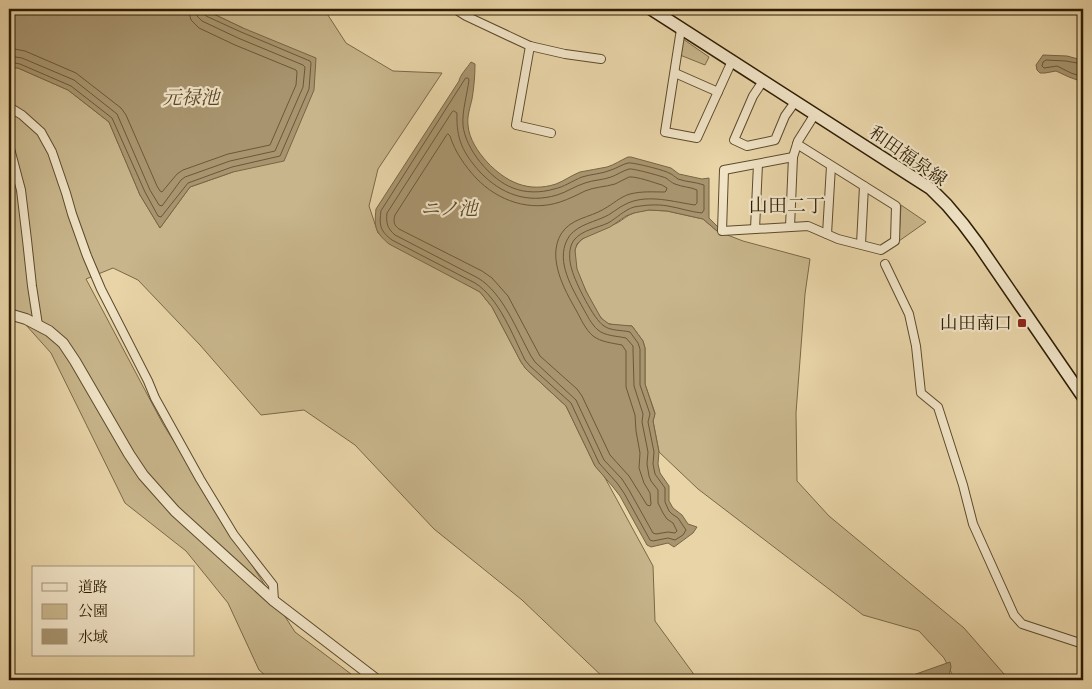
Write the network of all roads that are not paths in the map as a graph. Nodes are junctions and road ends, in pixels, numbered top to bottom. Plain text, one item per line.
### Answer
1 (455, 9) edge
2 (651, 9) edge
3 (681, 28) junction
4 (530, 46) junction
5 (601, 59) dead end
6 (732, 61) junction
7 (674, 72) junction
8 (763, 81) junction
9 (718, 92) junction
10 (795, 102) junction
11 (9, 107) edge
12 (815, 114) junction
13 (551, 133) dead end
14 (797, 144) junction
15 (9, 145) edge
16 (793, 157) junction
17 (758, 164) junction
18 (831, 166) junction
19 (864, 186) junction
20 (790, 227) junction
21 (755, 229) junction
22 (827, 234) junction
23 (861, 244) junction
24 (885, 264) dead end
25 (9, 314) edge
26 (38, 326) junction
27 (1083, 397) edge
28 (274, 601) junction
29 (1083, 644) edge
30 (377, 680) edge

1 - 4 street
2 - 3 main road, 和田福泉線
3 - 6 main road, 和田福泉線
3 - 7 street
4 - 5 street
4 - 13 street
6 - 8 main road, 和田福泉線
6 - 9 street
7 - 9 street
7 - 9 street
8 - 10 main road, 和田福泉線
8 - 10 street
10 - 12 main road, 和田福泉線
11 - 28 street
12 - 14 street
12 - 27 main road, 和田福泉線
14 - 16 street
14 - 18 street
15 - 26 street
16 - 17 street
16 - 20 street
17 - 21 street
17 - 21 street
18 - 19 street
18 - 22 street
19 - 23 street
19 - 23 street
20 - 21 street
20 - 22 street
22 - 23 street
24 - 29 street
25 - 26 street
26 - 28 street
28 - 30 street

